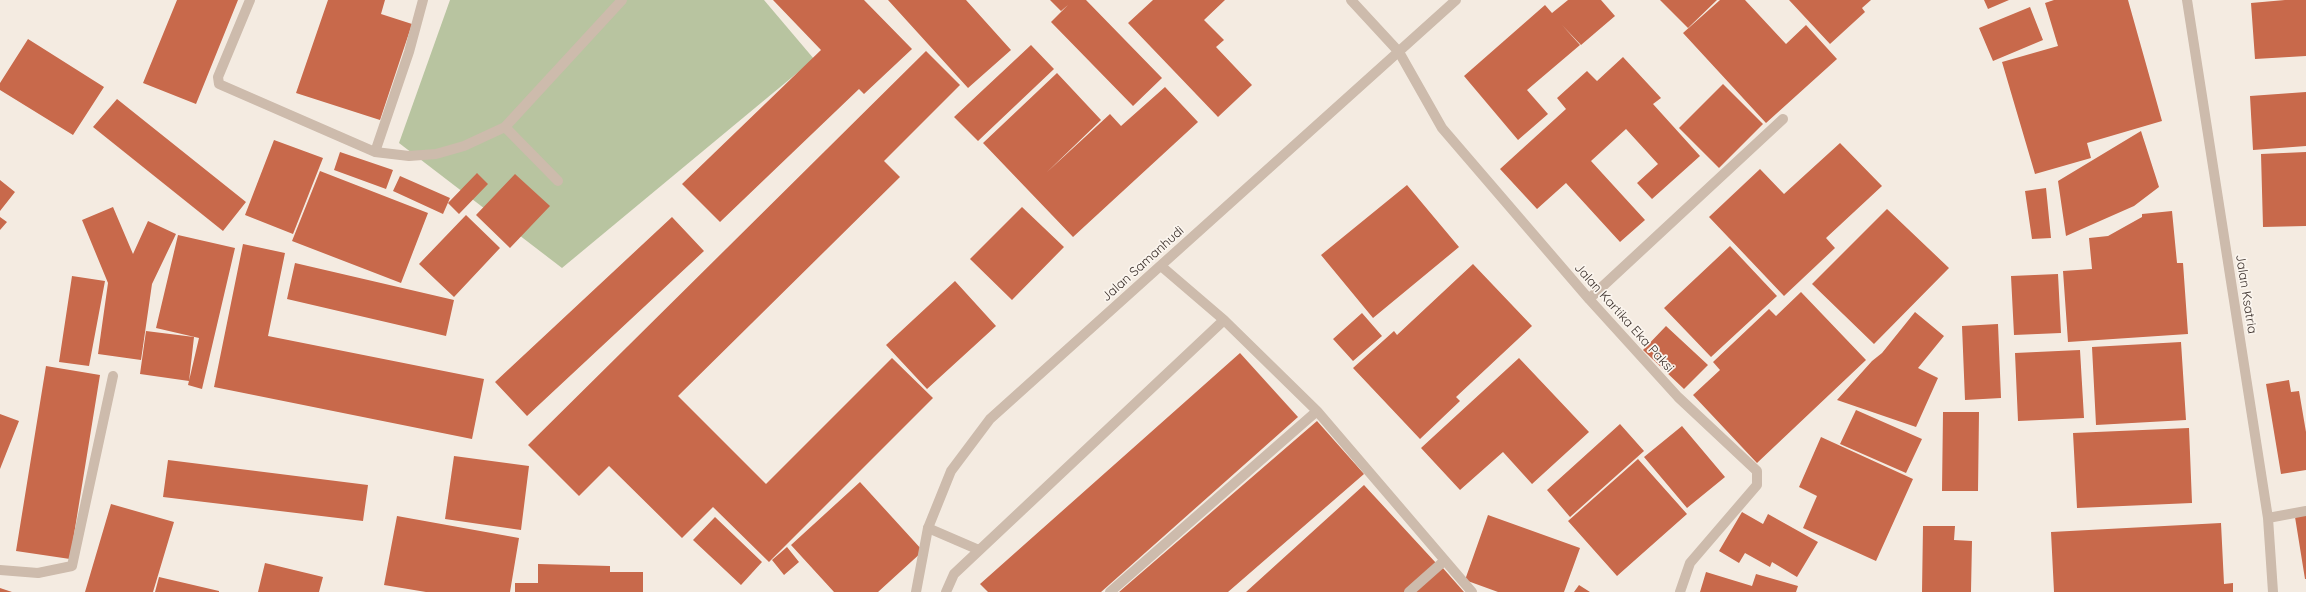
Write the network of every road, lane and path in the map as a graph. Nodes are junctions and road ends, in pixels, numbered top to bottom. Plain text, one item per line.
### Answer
1 (250, 0) edge
2 (423, 0) edge
3 (622, 0) edge
4 (1351, 0) edge
5 (1456, 0) edge
6 (2187, 0) edge
7 (1399, 52) junction
8 (1783, 119) dead end
9 (505, 127) junction
10 (374, 152) junction
11 (558, 182) dead end
12 (1161, 266) junction
13 (1589, 299) junction
14 (1224, 320) junction
15 (113, 376) dead end
16 (1317, 411) junction
17 (2306, 512) edge
18 (2268, 518) junction
19 (928, 528) junction
20 (979, 550) junction
21 (1444, 561) junction
22 (0, 570) edge
23 (916, 592) edge
24 (946, 592) edge
25 (1110, 592) edge
26 (1409, 592) edge
27 (1472, 592) edge
28 (1680, 592) edge
29 (2274, 592) edge

1 - 10 street
2 - 10 street
3 - 9 street
4 - 7 street, Jalan Kartika Eka Paksi
5 - 7 street, Jalan Samanhudi
6 - 18 street, Jalan Ksatria
7 - 12 street, Jalan Samanhudi
7 - 13 street, Jalan Kartika Eka Paksi
8 - 13 street
9 - 10 street
9 - 11 street
12 - 14 street
12 - 19 street, Jalan Samanhudi
13 - 28 street, Jalan Kartika Eka Paksi
14 - 16 street
14 - 20 street
15 - 22 street
16 - 21 street
16 - 25 street
17 - 18 street
18 - 29 street, Jalan Ksatria
19 - 20 street
19 - 23 street, Jalan Samanhudi
20 - 24 street
21 - 26 street
21 - 27 street

